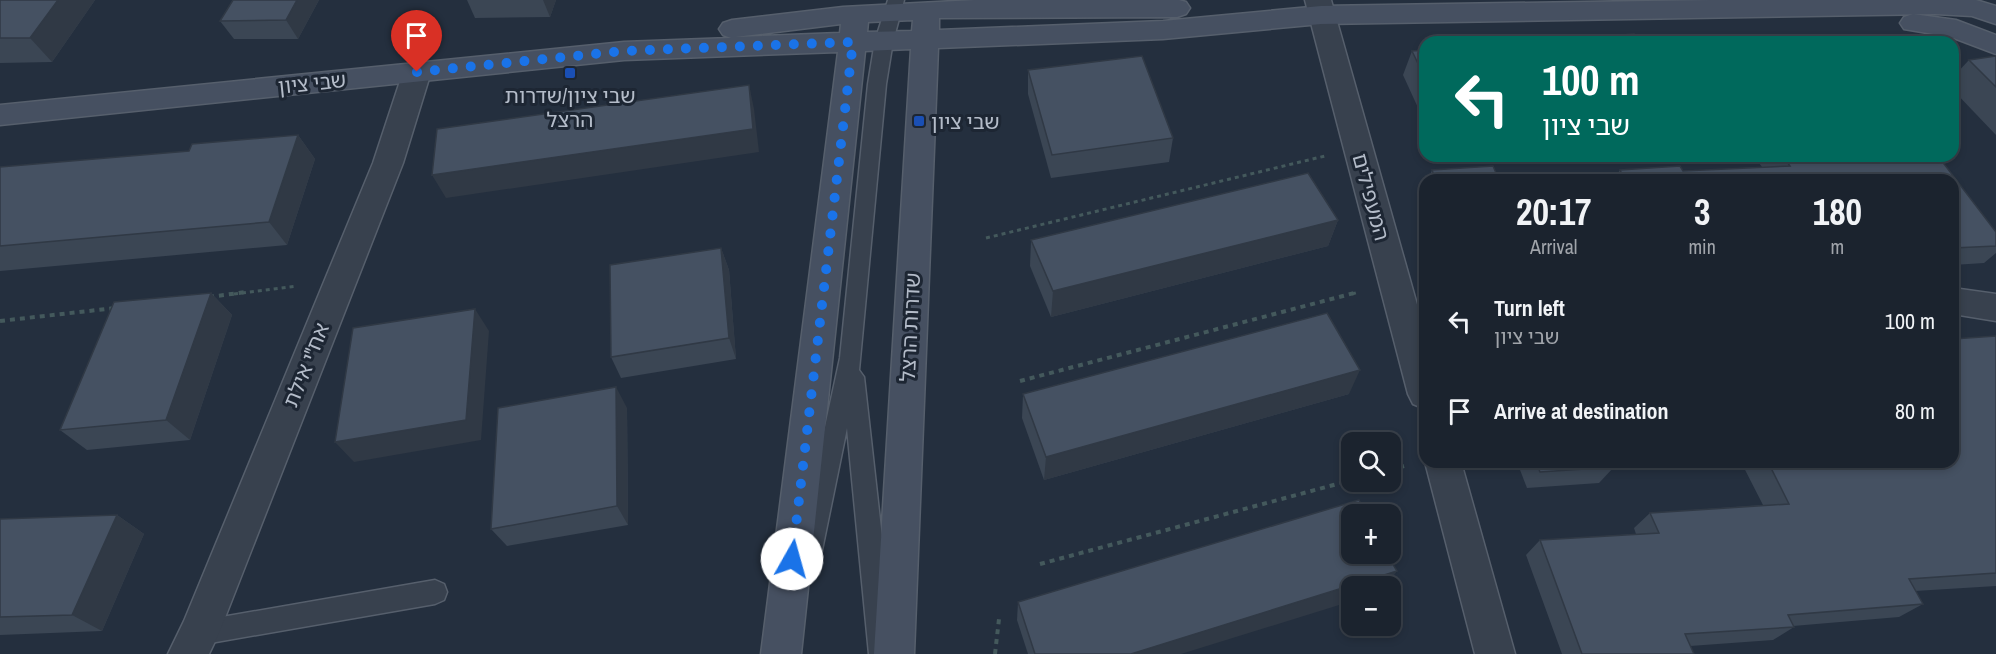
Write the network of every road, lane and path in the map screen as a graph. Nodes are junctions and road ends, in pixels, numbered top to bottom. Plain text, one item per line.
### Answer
1 (1567, 5) edge
2 (894, 6) edge
3 (1320, 8) edge
4 (1798, 9) junction
5 (1989, 10) edge
6 (926, 17) edge
7 (863, 24) edge
8 (1996, 45) edge
9 (417, 72) junction
10 (0, 115) edge
11 (1358, 149) junction
12 (986, 238) dead end
13 (340, 281) junction
14 (1395, 282) junction
15 (199, 298) edge
16 (1959, 302) edge
17 (117, 307) edge
18 (1996, 308) edge
19 (1415, 319) edge
20 (0, 321) edge
21 (1419, 349) edge
22 (851, 358) junction
23 (1020, 381) dead end
24 (1445, 468) edge
25 (1341, 483) edge
26 (1040, 564) dead end
27 (435, 592) dead end
28 (999, 619) dead end
29 (193, 643) edge
30 (781, 654) edge
31 (788, 654) edge
32 (882, 654) edge
33 (894, 654) edge
34 (995, 654) edge
35 (1495, 654) edge

1 - 3 street, שבי ציון
1 - 4 street, שבי ציון
2 - 6 street, שבי ציון
2 - 7 street, שבי ציון
2 - 7 lane
3 - 6 street, שבי ציון
3 - 11 street, המעפילים
4 - 5 street, שבי ציון
4 - 8 street, שבי ציון
6 - 7 street, שבי ציון
6 - 33 street, שדרות הרצל
7 - 9 street, שבי ציון
7 - 22 lane
7 - 30 street
9 - 10 street, שבי ציון
9 - 13 street, אח"י אילת
11 - 12 path
11 - 14 street, המעפילים
13 - 15 path
13 - 29 street, אח"י אילת
14 - 19 street, המעפילים
14 - 23 path
16 - 18 street
17 - 20 path
19 - 21 street, המעפילים
22 - 31 lane
22 - 32 lane
24 - 35 street
25 - 26 path
27 - 29 lane
28 - 34 path

